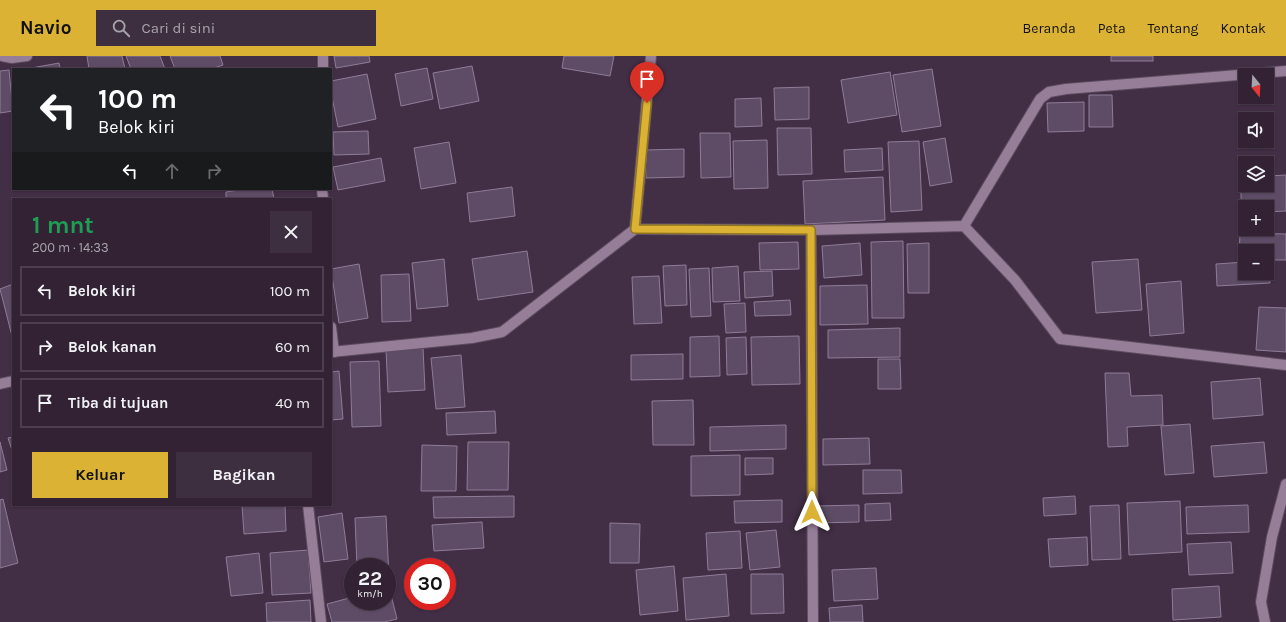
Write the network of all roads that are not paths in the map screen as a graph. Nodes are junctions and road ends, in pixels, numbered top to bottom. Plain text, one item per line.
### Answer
1 (2, 56) edge
2 (27, 56) edge
3 (323, 56) edge
4 (651, 56) edge
5 (323, 68) edge
6 (1286, 71) edge
7 (964, 226) junction
8 (635, 229) junction
9 (811, 230) junction
10 (332, 352) edge
11 (1286, 365) edge
12 (12, 381) edge
13 (0, 384) edge
14 (1286, 484) edge
15 (308, 506) edge
16 (321, 622) edge
17 (813, 622) edge
18 (1265, 622) edge

1 - 2 street
3 - 5 street
4 - 8 street
6 - 7 street
7 - 9 street
7 - 11 street
8 - 9 street
8 - 10 street
9 - 17 street
12 - 13 street
14 - 18 street
15 - 16 street

